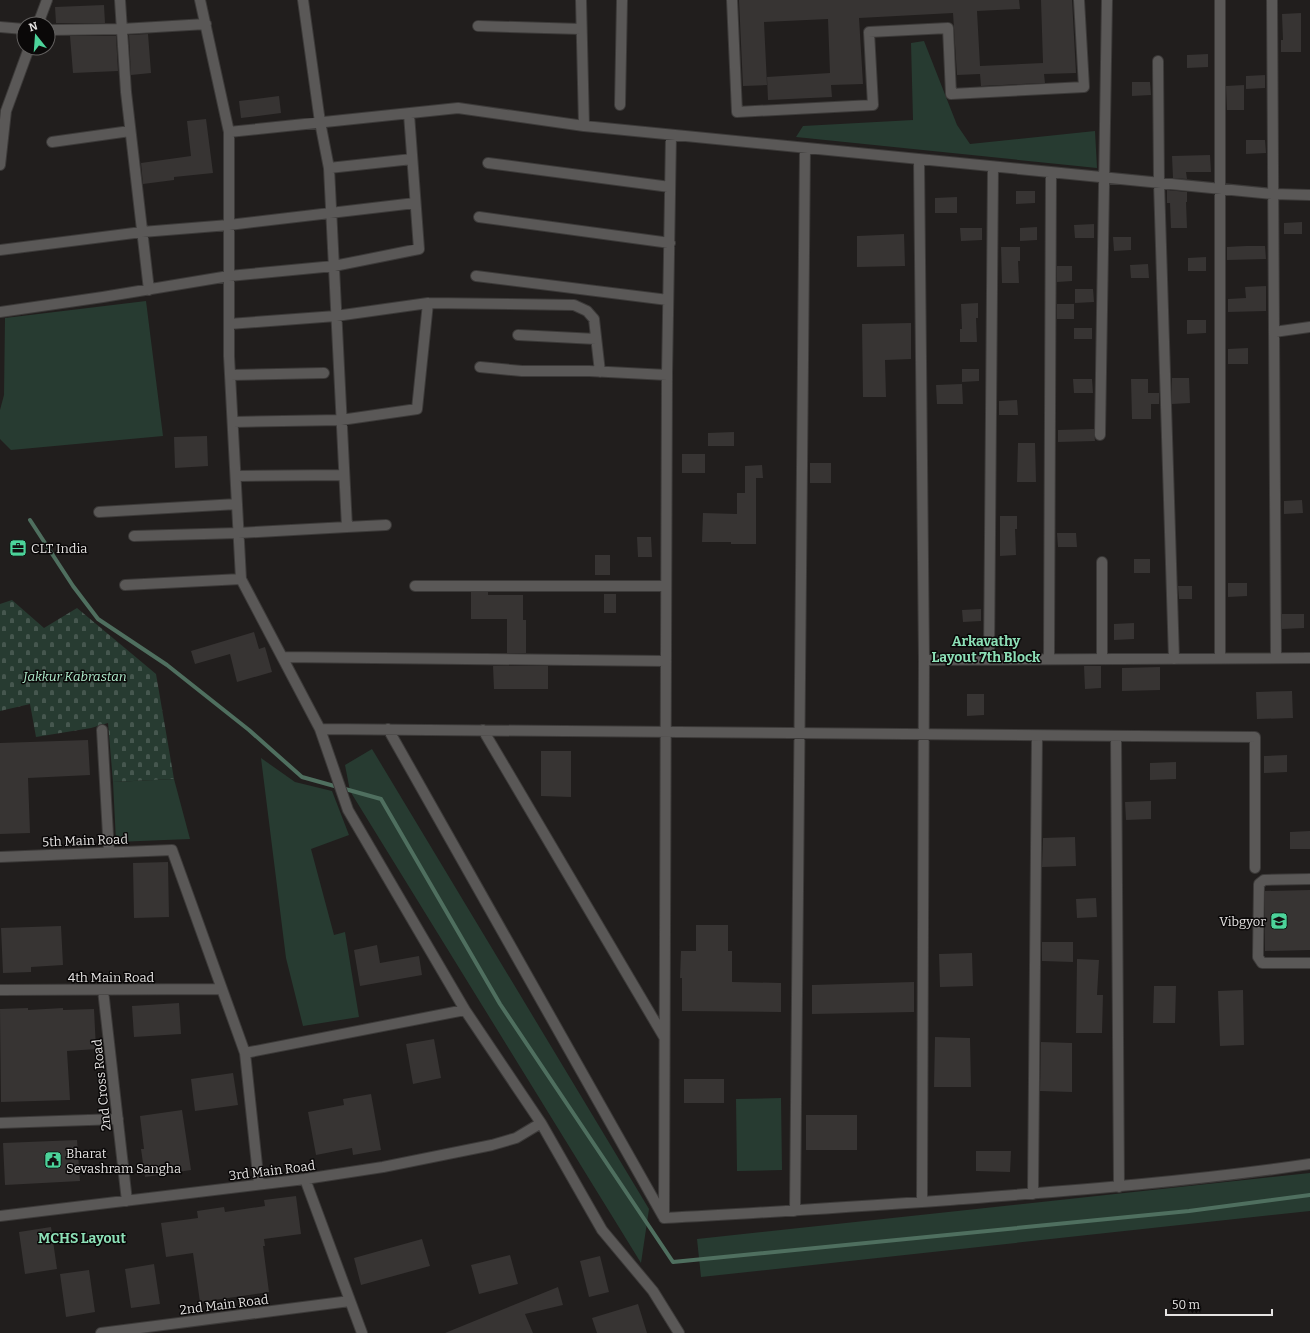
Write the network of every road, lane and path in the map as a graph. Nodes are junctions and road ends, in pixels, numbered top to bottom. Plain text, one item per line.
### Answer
1 (47, 0) edge
2 (120, 0) edge
3 (200, 0) edge
4 (303, 0) edge
5 (581, 0) edge
6 (622, 0) edge
7 (732, 0) edge
8 (1079, 0) edge
9 (1107, 0) edge
10 (1220, 0) edge
11 (1272, 0) edge
12 (41, 16) edge
13 (206, 24) junction
14 (478, 26) dead end
15 (0, 27) edge
16 (16, 28) edge
17 (581, 29) junction
18 (56, 30) edge
19 (122, 30) junction
20 (26, 56) edge
21 (1158, 61) dead end
22 (620, 105) dead end
23 (409, 114) junction
24 (320, 122) junction
25 (584, 126) junction
26 (130, 131) junction
27 (229, 132) junction
28 (671, 135) junction
29 (52, 142) dead end
30 (805, 148) junction
31 (412, 159) junction
32 (919, 159) junction
33 (488, 163) dead end
34 (0, 165) edge
35 (993, 166) junction
36 (329, 168) junction
37 (1051, 172) junction
38 (1103, 177) junction
39 (1160, 183) junction
40 (670, 187) junction
41 (1220, 189) junction
42 (1273, 194) junction
43 (1310, 195) edge
44 (415, 203) junction
45 (331, 213) junction
46 (478, 217) dead end
47 (229, 225) junction
48 (142, 232) junction
49 (670, 243) junction
50 (0, 250) edge
51 (334, 266) junction
52 (229, 276) junction
53 (476, 276) dead end
54 (149, 290) junction
55 (668, 300) junction
56 (428, 303) junction
57 (0, 312) edge
58 (336, 316) junction
59 (229, 324) junction
60 (1310, 327) edge
61 (1274, 332) junction
62 (518, 335) dead end
63 (596, 339) junction
64 (480, 367) dead end
65 (600, 372) junction
66 (324, 373) dead end
67 (230, 375) junction
68 (667, 375) junction
69 (341, 420) junction
70 (233, 422) junction
71 (1100, 436) dead end
72 (344, 475) junction
73 (236, 476) junction
74 (237, 504) junction
75 (99, 512) dead end
76 (386, 525) dead end
77 (346, 527) junction
78 (238, 533) junction
79 (134, 536) dead end
80 (1102, 562) dead end
81 (241, 579) junction
82 (125, 585) dead end
83 (415, 586) dead end
84 (666, 586) junction
85 (282, 657) junction
86 (1220, 658) junction
87 (1276, 658) junction
88 (1310, 658) edge
89 (989, 659) junction
90 (1049, 659) junction
91 (1102, 659) junction
92 (1174, 659) junction
93 (924, 660) junction
94 (666, 661) junction
95 (320, 729) junction
96 (388, 729) junction
97 (102, 730) dead end
98 (483, 730) junction
99 (666, 732) junction
100 (799, 733) junction
101 (923, 734) junction
102 (1037, 736) junction
103 (1116, 736) junction
104 (109, 852) junction
105 (0, 857) edge
106 (1255, 868) dead end
107 (1310, 879) edge
108 (1310, 963) edge
109 (222, 989) junction
110 (0, 990) edge
111 (103, 990) junction
112 (465, 1010) junction
113 (664, 1038) junction
114 (245, 1053) junction
115 (118, 1119) junction
116 (0, 1123) edge
117 (541, 1123) junction
118 (1310, 1164) edge
119 (305, 1179) junction
120 (260, 1184) junction
121 (1119, 1187) junction
122 (1033, 1194) junction
123 (127, 1200) junction
124 (922, 1202) junction
125 (795, 1211) junction
126 (0, 1216) edge
127 (664, 1218) junction
128 (350, 1301) junction
129 (101, 1333) edge
130 (362, 1333) edge
131 (679, 1333) edge

1 - 12 street
2 - 19 street
3 - 13 street
4 - 24 street
5 - 17 street
6 - 22 street
7 - 8 street
9 - 38 street
10 - 41 street
11 - 42 street
13 - 19 street
13 - 27 street
14 - 17 street
15 - 16 street
17 - 25 street
18 - 19 street
19 - 26 street
20 - 34 street
21 - 39 street
23 - 24 street
23 - 25 street
23 - 31 street
24 - 27 street
24 - 36 street
25 - 28 street
26 - 29 street
26 - 48 street
27 - 47 street
28 - 30 street
28 - 40 street
30 - 32 street
30 - 100 street
31 - 36 street
31 - 44 street
32 - 35 street
32 - 93 street
33 - 40 street
35 - 37 street
35 - 89 street
36 - 45 street
37 - 38 street
37 - 90 street
38 - 39 street
38 - 71 street
39 - 41 street
39 - 92 street
40 - 49 street
41 - 42 street
41 - 86 street
42 - 43 street
42 - 61 street
44 - 45 street
44 - 51 street
45 - 47 street
45 - 51 street
46 - 49 street
47 - 48 street
47 - 52 street
48 - 50 street
48 - 54 street
49 - 55 street
51 - 52 street
51 - 58 street
52 - 54 street
52 - 59 street
53 - 55 street
54 - 57 street
55 - 68 street
56 - 58 street
56 - 63 street
56 - 69 street
58 - 59 street
58 - 69 street
59 - 67 street
60 - 61 street
61 - 87 street
62 - 63 street
63 - 65 street
64 - 65 street
65 - 68 street
66 - 67 street
67 - 70 street
68 - 84 street
69 - 70 street
69 - 72 street
70 - 73 street
72 - 73 street
72 - 77 street
73 - 74 street
74 - 75 street
74 - 78 street
76 - 77 street
77 - 78 street
78 - 79 street
78 - 81 street
80 - 91 street
81 - 82 street
81 - 85 street
83 - 84 street
84 - 94 street
85 - 94 street
85 - 95 street
86 - 87 street
86 - 92 street
87 - 88 street
89 - 90 street
89 - 93 street
90 - 91 street
91 - 92 street
93 - 101 street
94 - 99 street
95 - 96 street
95 - 112 street
96 - 98 street
96 - 127 street
97 - 104 street
98 - 99 street
98 - 113 street
99 - 100 street
99 - 113 street
100 - 101 street
100 - 125 street
101 - 102 street
101 - 124 street
102 - 103 street
102 - 122 street
103 - 106 street
103 - 121 street
104 - 105 street, 5th Main Road
104 - 109 street, 5th Main Road
107 - 108 street
109 - 111 street, 4th Main Road
109 - 114 street
110 - 111 street, 4th Main Road
111 - 115 street, 2nd Cross Road
112 - 114 street
112 - 117 street
113 - 127 street
114 - 120 street
115 - 116 street
115 - 123 street, 2nd Cross Road
117 - 119 street, 3rd Main Road
117 - 131 street
118 - 121 street
119 - 120 street, 3rd Main Road
119 - 128 street
120 - 123 street, 3rd Main Road
121 - 122 street
122 - 124 street
123 - 126 street, 3rd Main Road
124 - 125 street
125 - 127 street
128 - 129 street, 2nd Main Road
128 - 130 street

